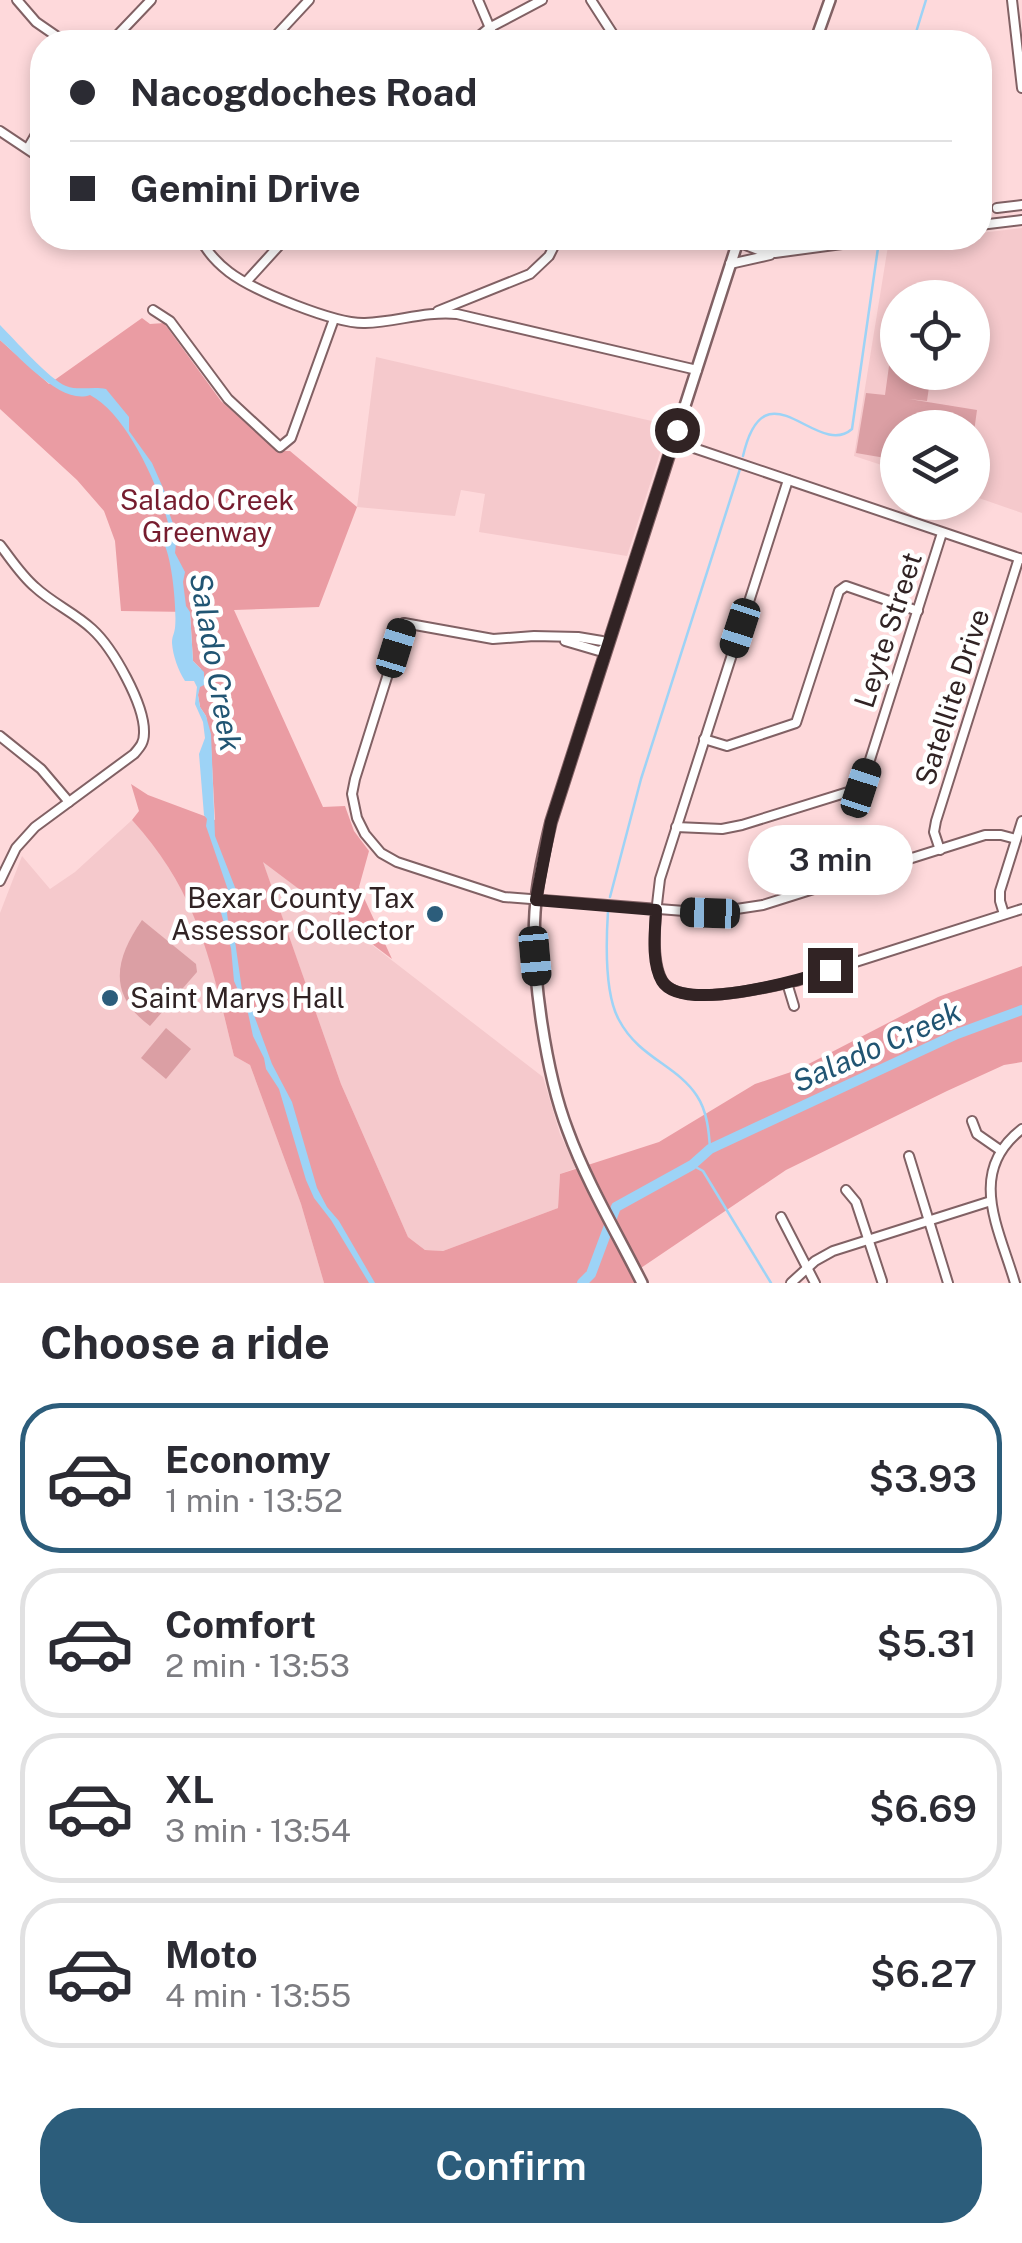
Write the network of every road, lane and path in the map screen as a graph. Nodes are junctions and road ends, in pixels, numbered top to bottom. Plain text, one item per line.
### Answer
1 (17, 0) edge
2 (151, 0) edge
3 (309, 0) edge
4 (478, 0) edge
5 (542, 0) edge
6 (591, 0) edge
7 (830, 0) edge
8 (1012, 0) edge
9 (490, 28) junction
10 (48, 30) edge
11 (122, 30) edge
12 (281, 30) edge
13 (487, 30) edge
14 (610, 30) edge
15 (819, 30) edge
16 (1022, 88) edge
17 (0, 131) edge
18 (30, 145) edge
19 (28, 148) joint
20 (1022, 205) edge
21 (997, 208) dead end
22 (1022, 220) edge
23 (992, 224) edge
24 (208, 250) edge
25 (275, 250) edge
26 (551, 250) edge
27 (733, 250) edge
28 (759, 250) edge
29 (797, 250) edge
30 (775, 253) junction
31 (730, 264) junction
32 (246, 282) junction
33 (152, 310) dead end
34 (432, 312) junction
35 (334, 319) junction
36 (697, 370) junction
37 (673, 442) junction
38 (788, 480) junction
39 (942, 533) junction
40 (0, 545) edge
41 (1021, 559) edge
42 (918, 611) junction
43 (608, 647) junction
44 (0, 736) edge
45 (704, 739) junction
46 (69, 802) junction
47 (1022, 822) edge
48 (676, 827) junction
49 (1016, 839) junction
50 (940, 850) junction
51 (0, 881) edge
52 (536, 900) junction
53 (1022, 909) edge
54 (656, 910) junction
55 (1004, 914) junction
56 (787, 983) junction
57 (794, 1006) dead end
58 (972, 1121) dead end
59 (1022, 1128) edge
60 (1000, 1150) junction
61 (909, 1156) dead end
62 (846, 1190) dead end
63 (991, 1202) junction
64 (781, 1217) dead end
65 (929, 1221) junction
66 (868, 1240) junction
67 (807, 1267) junction
68 (640, 1280) edge
69 (882, 1281) edge
70 (791, 1283) edge
71 (816, 1283) edge
72 (948, 1283) edge
73 (1016, 1283) edge

1 - 10 street
2 - 11 street
3 - 12 street
4 - 9 street
5 - 9 street
6 - 14 street
7 - 15 main road
8 - 16 street
9 - 13 street
17 - 19 street
18 - 19 street
20 - 21 street
22 - 23 street
24 - 32 street
25 - 32 street
26 - 34 street
27 - 31 main road
28 - 30 street
29 - 30 street
30 - 31 street
31 - 36 main road
32 - 35 street
33 - 35 street
34 - 35 street
34 - 36 street
36 - 37 main road
37 - 38 street
37 - 43 main road
38 - 39 street
38 - 45 street
39 - 41 street
39 - 42 street, Leyte Street
40 - 46 street
41 - 50 street, Satellite Drive
42 - 45 street
42 - 48 street, Leyte Street
43 - 52 main road
43 - 52 street
44 - 46 street
45 - 48 street
46 - 51 street
47 - 49 street
48 - 54 street
49 - 50 street
49 - 55 street
50 - 54 street
52 - 54 street
52 - 68 main road
53 - 55 street
54 - 56 street
55 - 56 street
56 - 57 street
58 - 60 street
59 - 60 street
60 - 63 street
61 - 65 street
62 - 66 street
63 - 65 street
63 - 73 street
64 - 67 street
65 - 66 street
65 - 72 street
66 - 67 street
66 - 69 street
67 - 70 street
67 - 71 street

